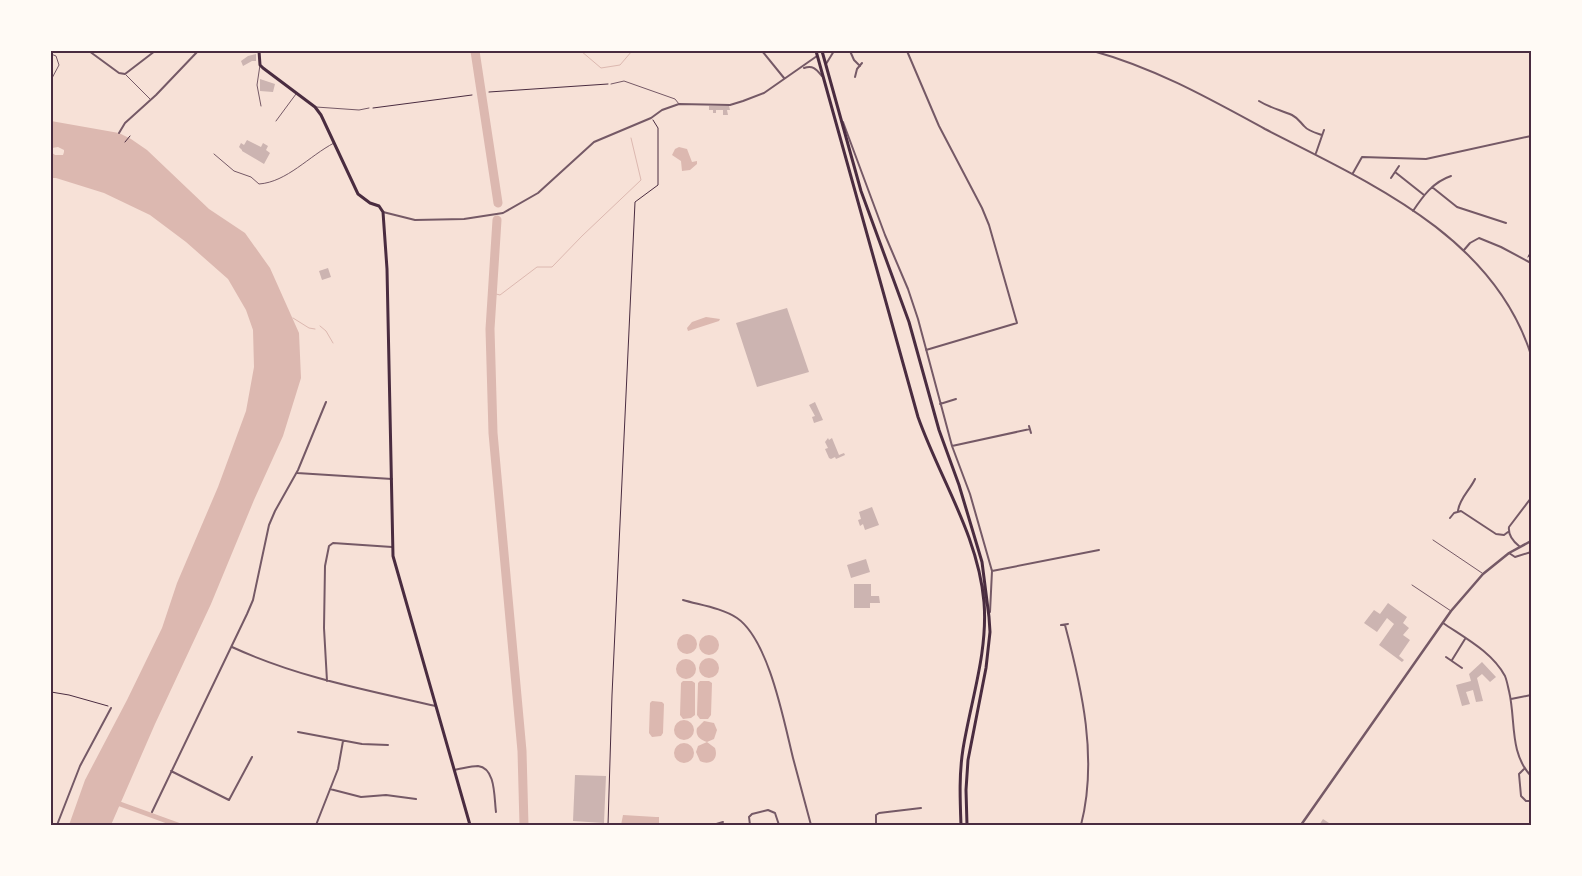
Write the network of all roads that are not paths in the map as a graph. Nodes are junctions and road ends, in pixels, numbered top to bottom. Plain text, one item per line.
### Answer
1 (89, 51) edge
2 (155, 51) edge
3 (198, 51) edge
4 (259, 51) edge
5 (762, 51) edge
6 (816, 51) edge
7 (822, 51) edge
8 (834, 51) edge
9 (850, 51) edge
10 (907, 51) edge
11 (1093, 51) edge
12 (51, 54) edge
13 (817, 56) junction
14 (260, 65) junction
15 (826, 65) junction
16 (801, 68) junction
17 (125, 74) junction
18 (855, 77) dead end
19 (784, 78) junction
20 (823, 78) junction
21 (51, 80) edge
22 (610, 84) road end
23 (296, 93) junction
24 (150, 100) junction
25 (1259, 101) dead end
26 (679, 104) junction
27 (261, 106) dead end
28 (315, 107) junction
29 (369, 108) road end
30 (841, 117) junction
31 (276, 121) dead end
32 (1324, 130) dead end
33 (120, 133) dead end
34 (1322, 135) junction
35 (1531, 136) edge
36 (335, 143) junction
37 (214, 154) dead end
38 (1316, 154) junction
39 (1399, 166) dead end
40 (1396, 172) junction
41 (1352, 173) junction
42 (1451, 176) dead end
43 (1391, 178) dead end
44 (1432, 187) junction
45 (1424, 195) junction
46 (1412, 211) junction
47 (383, 212) junction
48 (1506, 223) dead end
49 (1464, 250) junction
50 (1531, 264) edge
51 (926, 350) junction
52 (1531, 355) edge
53 (956, 399) dead end
54 (326, 402) dead end
55 (940, 404) junction
56 (1031, 434) dead end
57 (952, 446) junction
58 (297, 473) junction
59 (392, 479) junction
60 (1475, 479) dead end
61 (1531, 498) edge
62 (1458, 511) junction
63 (1450, 518) dead end
64 (1508, 532) junction
65 (1433, 540) dead end
66 (1531, 541) edge
67 (1520, 547) junction
68 (393, 548) junction
69 (1099, 550) dead end
70 (1531, 552) edge
71 (1509, 553) junction
72 (992, 571) junction
73 (1483, 574) junction
74 (1412, 585) dead end
75 (683, 600) dead end
76 (1451, 611) junction
77 (990, 617) junction
78 (1443, 623) junction
79 (1068, 624) dead end
80 (1061, 625) dead end
81 (1065, 625) junction
82 (1465, 638) junction
83 (231, 646) junction
84 (1446, 657) dead end
85 (1452, 660) junction
86 (1462, 668) dead end
87 (328, 681) junction
88 (1531, 695) edge
89 (1511, 699) junction
90 (436, 706) junction
91 (111, 708) road end
92 (298, 732) dead end
93 (343, 741) junction
94 (388, 745) dead end
95 (252, 757) dead end
96 (1524, 769) junction
97 (454, 770) junction
98 (171, 771) junction
99 (1531, 776) edge
100 (330, 789) junction
101 (416, 799) dead end
102 (1531, 801) edge
103 (921, 808) dead end
104 (152, 812) dead end
105 (496, 812) dead end
106 (722, 822) dead end
107 (57, 825) edge
108 (316, 825) edge
109 (470, 825) edge
110 (714, 825) edge
111 (750, 825) edge
112 (779, 825) edge
113 (811, 825) edge
114 (876, 825) edge
115 (962, 825) edge
116 (968, 825) edge
117 (1081, 825) edge
118 (1301, 825) edge

1 - 17 street
2 - 17 street
3 - 24 street
4 - 14 main road
5 - 19 street
6 - 13 main road
7 - 15 main road
8 - 15 street
9 - 18 street
10 - 51 street
11 - 38 street
12 - 21 lane
13 - 16 street
13 - 20 main road
14 - 23 main road
14 - 27 lane
15 - 30 main road
16 - 19 street
16 - 20 street
17 - 24 lane
19 - 26 street
20 - 115 main road
22 - 26 lane
23 - 28 main road
23 - 31 lane
24 - 33 street
25 - 34 street
26 - 47 street
28 - 29 lane
28 - 36 main road
30 - 51 street
30 - 77 main road
32 - 34 street
34 - 38 street
35 - 41 street
36 - 37 lane
36 - 47 main road
38 - 41 street
39 - 40 street
40 - 43 street
40 - 45 street
41 - 46 street
42 - 44 street
44 - 45 street
44 - 48 street
45 - 46 street
46 - 49 street
47 - 59 main road
49 - 50 street
49 - 52 street
51 - 55 street
53 - 55 street
54 - 58 street
55 - 57 street
56 - 57 street
57 - 72 street
58 - 59 street
58 - 83 street
59 - 68 main road
60 - 62 street
61 - 64 street
62 - 63 street
62 - 64 street
64 - 67 street
65 - 73 lane
66 - 67 street
67 - 71 street
68 - 87 street
68 - 90 main road
69 - 72 street
70 - 71 street
71 - 73 street
72 - 77 street
73 - 76 street
74 - 76 lane
75 - 113 street
76 - 78 street
77 - 116 main road
78 - 82 street
78 - 118 street
79 - 81 street
80 - 81 street
81 - 117 street
82 - 85 street
82 - 89 street
83 - 87 street
83 - 98 street
84 - 85 street
85 - 86 street
87 - 90 street
88 - 89 street
89 - 96 street
90 - 97 main road
91 - 107 street
92 - 93 street
93 - 94 street
93 - 100 street
95 - 98 street
96 - 99 street
96 - 102 street
97 - 105 street
97 - 109 main road
98 - 104 street
100 - 101 street
100 - 108 street
103 - 114 street
106 - 110 street
111 - 112 street

